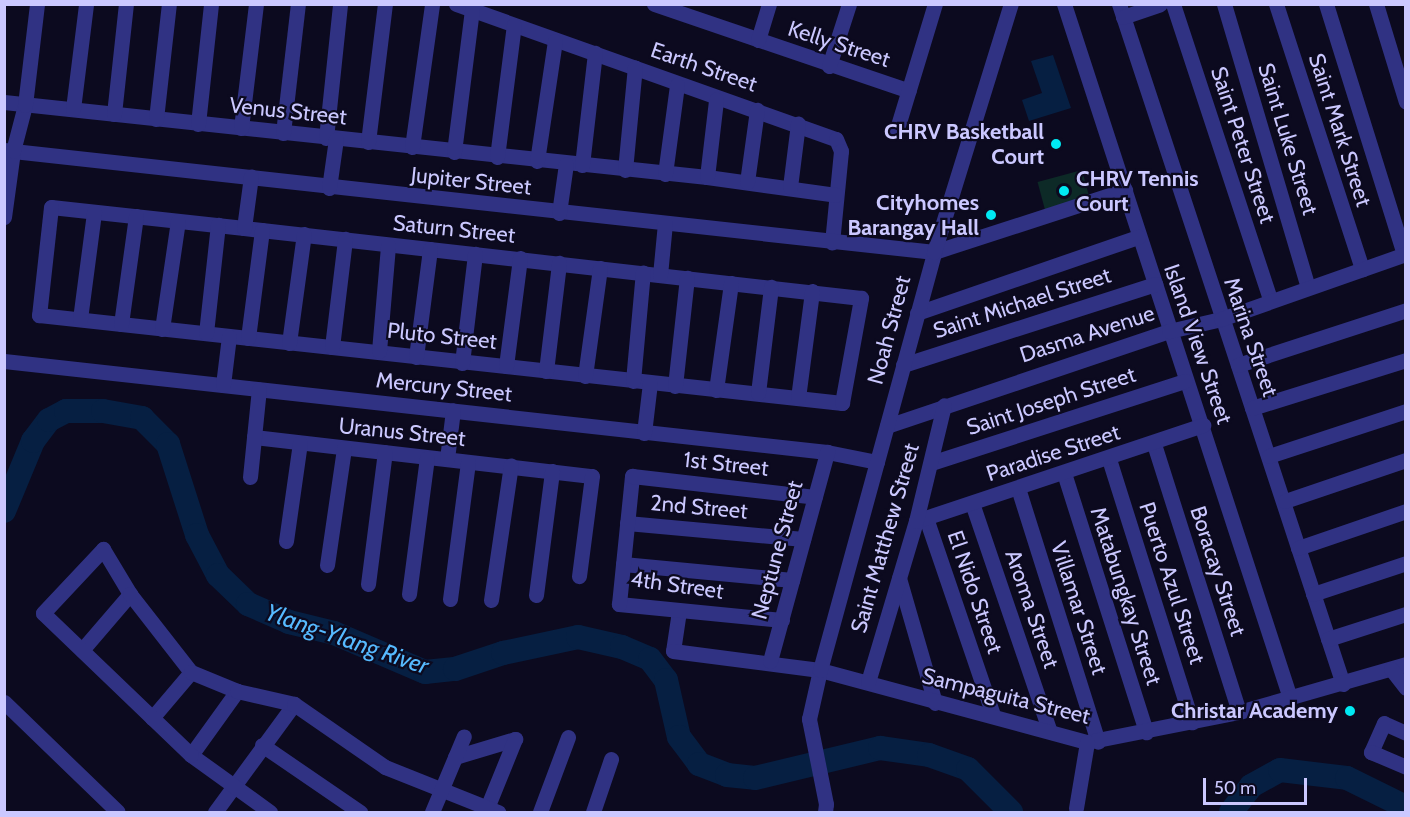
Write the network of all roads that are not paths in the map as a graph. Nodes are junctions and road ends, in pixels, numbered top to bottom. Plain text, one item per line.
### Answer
1 (37, 4) edge
2 (86, 4) edge
3 (126, 4) edge
4 (170, 4) edge
5 (211, 4) edge
6 (256, 4) edge
7 (298, 4) edge
8 (340, 4) edge
9 (385, 4) edge
10 (432, 4) edge
11 (456, 4) edge
12 (654, 4) edge
13 (769, 4) edge
14 (849, 4) edge
15 (935, 4) edge
16 (1011, 4) edge
17 (1064, 4) edge
18 (1160, 4) edge
19 (1173, 4) edge
20 (1224, 4) edge
21 (1276, 4) edge
22 (1326, 4) edge
23 (1376, 4) edge
24 (472, 10) junction
25 (685, 10) edge
26 (1121, 11) edge
27 (514, 25) junction
28 (758, 40) junction
29 (555, 41) junction
30 (595, 53) junction
31 (829, 66) junction
32 (635, 67) junction
33 (677, 85) junction
34 (909, 91) junction
35 (716, 100) junction
36 (4, 102) edge
37 (1406, 102) edge
38 (25, 105) junction
39 (73, 109) junction
40 (757, 110) junction
41 (114, 114) junction
42 (156, 119) junction
43 (198, 124) junction
44 (798, 124) junction
45 (240, 128) junction
46 (896, 132) dead end
47 (284, 133) junction
48 (331, 138) junction
49 (368, 142) junction
50 (412, 147) junction
51 (9, 151) edge
52 (454, 152) junction
53 (497, 156) junction
54 (537, 161) junction
55 (566, 164) junction
56 (582, 165) junction
57 (625, 171) junction
58 (665, 174) junction
59 (251, 177) junction
60 (707, 177) junction
61 (747, 182) junction
62 (790, 187) junction
63 (329, 188) junction
64 (1125, 190) junction
65 (836, 195) junction
66 (5, 207) edge
67 (94, 212) junction
68 (559, 213) junction
69 (136, 216) junction
70 (178, 221) junction
71 (665, 223) junction
72 (218, 225) junction
73 (244, 228) junction
74 (262, 230) junction
75 (304, 234) junction
76 (1138, 237) junction
77 (345, 239) junction
78 (832, 243) junction
79 (388, 245) junction
80 (430, 249) junction
81 (934, 252) junction
82 (475, 254) junction
83 (1405, 254) edge
84 (520, 258) junction
85 (558, 263) junction
86 (600, 268) junction
87 (1362, 269) junction
88 (643, 272) junction
89 (660, 275) junction
90 (687, 278) junction
91 (731, 283) junction
92 (1155, 284) junction
93 (771, 287) junction
94 (1308, 287) junction
95 (812, 291) junction
96 (1270, 299) junction
97 (1406, 310) edge
98 (917, 313) junction
99 (39, 315) joint
100 (80, 319) junction
101 (1221, 319) junction
102 (121, 324) junction
103 (162, 328) junction
104 (1169, 331) junction
105 (206, 333) junction
106 (229, 336) junction
107 (248, 338) junction
108 (290, 343) junction
109 (332, 347) junction
110 (379, 351) junction
111 (416, 357) junction
112 (1406, 360) edge
113 (4, 361) edge
114 (462, 363) junction
115 (903, 365) junction
116 (1238, 365) junction
117 (506, 366) junction
118 (546, 372) junction
119 (585, 376) junction
120 (633, 381) junction
121 (1185, 381) junction
122 (650, 383) junction
123 (223, 385) junction
124 (675, 386) junction
125 (259, 389) junction
126 (716, 390) junction
127 (758, 393) junction
128 (798, 398) junction
129 (842, 403) joint
130 (944, 405) junction
131 (1252, 408) junction
132 (453, 410) junction
133 (1406, 411) edge
134 (1203, 425) junction
135 (887, 426) junction
136 (644, 433) junction
137 (254, 437) junction
138 (300, 443) junction
139 (1154, 444) junction
140 (344, 448) junction
141 (385, 452) junction
142 (828, 452) junction
143 (1269, 456) junction
144 (427, 458) junction
145 (447, 459) junction
146 (1109, 459) junction
147 (1406, 460) edge
148 (468, 462) junction
149 (878, 462) junction
150 (931, 463) junction
151 (511, 465) junction
152 (552, 471) junction
153 (1064, 473) junction
154 (632, 476) joint
155 (250, 477) dead end
156 (1017, 488) junction
157 (815, 497) junction
158 (1285, 501) junction
159 (972, 503) junction
160 (1406, 511) edge
161 (921, 519) junction
162 (627, 523) junction
163 (803, 539) junction
164 (286, 541) dead end
165 (1298, 548) junction
166 (1406, 563) edge
167 (622, 564) junction
168 (327, 565) dead end
169 (579, 576) dead end
170 (899, 579) junction
171 (792, 580) junction
172 (368, 584) dead end
173 (130, 594) junction
174 (409, 594) dead end
175 (1313, 594) junction
176 (536, 595) dead end
177 (450, 599) dead end
178 (491, 600) dead end
179 (679, 611) junction
180 (1406, 614) edge
181 (782, 620) junction
182 (1328, 639) junction
183 (82, 650) junction
184 (770, 661) junction
185 (1398, 666) edge
186 (820, 670) junction
187 (191, 672) junction
188 (868, 682) junction
189 (1344, 684) junction
190 (1406, 688) edge
191 (237, 691) junction
192 (1290, 698) junction
193 (4, 702) edge
194 (935, 703) junction
195 (294, 704) junction
196 (1239, 712) junction
197 (993, 715) junction
198 (152, 718) junction
199 (1192, 722) junction
200 (1049, 729) junction
201 (1146, 732) junction
202 (1406, 733) edge
203 (464, 736) dead end
204 (568, 737) dead end
205 (1093, 742) junction
206 (262, 745) junction
207 (191, 755) junction
208 (455, 757) junction
209 (610, 759) dead end
210 (1406, 767) edge
211 (233, 786) junction
212 (441, 790) junction
213 (825, 808) edge
214 (1076, 808) dead end
215 (492, 810) edge
216 (118, 813) edge
217 (215, 813) edge
218 (270, 813) edge
219 (360, 813) edge
220 (432, 813) edge
221 (540, 813) edge
222 (593, 813) edge

1 - 38 street
2 - 39 street
3 - 41 street
4 - 42 street
5 - 43 street
6 - 45 street
7 - 47 street
8 - 48 street
9 - 49 street
10 - 50 street
11 - 24 street, Earth Street
12 - 25 street, Kelly Street
13 - 28 street
14 - 31 street
15 - 34 street
16 - 81 street, Noah Street
17 - 64 street, Island View Street
18 - 26 street
19 - 96 street, Saint Peter Street
20 - 94 street, Saint Luke Street
21 - 87 street, Saint Mark Street
22 - 83 street
23 - 37 street
24 - 27 street, Earth Street
24 - 52 street
25 - 28 street, Kelly Street
26 - 101 street, Marina Street
27 - 29 street, Earth Street
27 - 53 street
28 - 31 street, Kelly Street
29 - 30 street, Earth Street
29 - 54 street
30 - 32 street, Earth Street
30 - 56 street
31 - 34 street, Kelly Street
32 - 33 street, Earth Street
32 - 57 street
33 - 35 street, Earth Street
33 - 58 street
34 - 46 street
35 - 40 street, Earth Street
35 - 60 street
36 - 38 street, Venus Street
38 - 39 street, Venus Street
38 - 51 street
39 - 41 street, Venus Street
40 - 44 street, Earth Street
40 - 61 street
41 - 42 street, Venus Street
42 - 43 street, Venus Street
43 - 45 street, Venus Street
44 - 62 street
44 - 65 street, Earth Street
45 - 47 street, Venus Street
47 - 48 street, Venus Street
48 - 49 street, Venus Street
48 - 63 street
49 - 50 street, Venus Street
50 - 52 street, Venus Street
51 - 59 street, Jupiter Street
51 - 66 street
52 - 53 street, Venus Street
53 - 54 street, Venus Street
54 - 55 street, Venus Street
55 - 56 street, Venus Street
55 - 68 street
56 - 57 street, Venus Street
57 - 58 street, Venus Street
58 - 60 street, Venus Street
59 - 63 street, Jupiter Street
59 - 73 street
60 - 61 street, Venus Street
61 - 62 street, Venus Street
62 - 65 street, Venus Street
63 - 68 street, Jupiter Street
64 - 76 street, Island View Street
64 - 81 street
65 - 78 street, Earth Street
67 - 69 street, Saturn Street
67 - 99 street, Saturn Street
67 - 100 street
68 - 71 street, Jupiter Street
69 - 70 street, Saturn Street
69 - 102 street
70 - 72 street, Saturn Street
70 - 103 street
71 - 78 street, Jupiter Street
71 - 89 street
72 - 73 street, Saturn Street
72 - 105 street
73 - 74 street, Saturn Street
74 - 75 street, Saturn Street
74 - 107 street
75 - 77 street, Saturn Street
75 - 108 street
76 - 92 street, Island View Street
76 - 98 street
77 - 79 street, Saturn Street
77 - 109 street
78 - 81 street, Jupiter Street
79 - 80 street, Saturn Street
79 - 110 street
80 - 82 street, Saturn Street
80 - 111 street
81 - 98 street, Noah Street
82 - 84 street, Saturn Street
82 - 114 street
83 - 87 street, Dasma Avenue
84 - 85 street, Saturn Street
84 - 117 street
85 - 86 street, Saturn Street
85 - 118 street
86 - 88 street, Saturn Street
86 - 119 street
87 - 94 street, Dasma Avenue
88 - 89 street, Saturn Street
88 - 120 street
89 - 90 street, Saturn Street
90 - 91 street, Saturn Street
90 - 124 street
91 - 93 street, Saturn Street
91 - 126 street
92 - 104 street, Island View Street
92 - 115 street, Saint Michael Street
93 - 95 street, Saturn Street
93 - 127 street
94 - 96 street, Dasma Avenue
95 - 128 street
95 - 129 street, Saturn Street
96 - 101 street, Dasma Avenue
97 - 116 street
98 - 115 street, Noah Street
99 - 100 street, Pluto Street
100 - 102 street, Pluto Street
101 - 104 street, Dasma Avenue
101 - 116 street, Marina Street
102 - 103 street, Pluto Street
103 - 105 street, Pluto Street
104 - 121 street, Island View Street
104 - 130 street, Dasma Avenue
105 - 106 street, Pluto Street
106 - 107 street, Pluto Street
106 - 123 street
107 - 108 street, Pluto Street
108 - 109 street, Pluto Street
109 - 110 street, Pluto Street
110 - 111 street, Pluto Street
111 - 114 street, Pluto Street
112 - 131 street
113 - 123 street, Mercury Street
114 - 117 street, Pluto Street
115 - 135 street, Noah Street
116 - 131 street, Marina Street
117 - 118 street, Pluto Street
118 - 119 street, Pluto Street
119 - 120 street, Pluto Street
120 - 122 street, Pluto Street
121 - 134 street, Island View Street
121 - 150 street, Saint Joseph Street
122 - 124 street, Pluto Street
122 - 136 street
123 - 125 street, Mercury Street
124 - 126 street, Pluto Street
125 - 132 street, Mercury Street
125 - 137 street
126 - 127 street, Pluto Street
127 - 128 street, Pluto Street
128 - 129 street, Pluto Street
130 - 135 street, Dasma Avenue
130 - 150 street, Saint Matthew Street
131 - 143 street, Marina Street
132 - 136 street, Mercury Street
132 - 145 street
133 - 143 street
134 - 139 street, Paradise Street
134 - 192 street, Island View Street
135 - 149 street, Noah Street
136 - 142 street, Mercury Street
137 - 138 street, Uranus Street
137 - 155 street
138 - 140 street, Uranus Street
138 - 164 street
139 - 146 street, Paradise Street
139 - 196 street, Boracay Street
140 - 141 street, Uranus Street
140 - 168 street
141 - 144 street, Uranus Street
141 - 172 street
142 - 149 street, Mercury Street
142 - 157 street, Neptune Street
143 - 158 street, Marina Street
144 - 145 street, Uranus Street
144 - 174 street
145 - 148 street, Uranus Street
146 - 153 street, Paradise Street
146 - 199 street, Puerto Azul Street
147 - 158 street
148 - 151 street, Uranus Street
148 - 177 street
149 - 186 street, Noah Street
150 - 161 street, Saint Matthew Street
151 - 152 street, Uranus Street
151 - 178 street
152 - 169 street, Uranus Street
152 - 176 street
153 - 156 street, Paradise Street
153 - 201 street, Matabungkay Street
154 - 157 street, 1st Street
154 - 162 street, 4th Street
156 - 159 street, Paradise Street
156 - 205 street, Villamar Street
157 - 163 street, Neptune Street
158 - 165 street, Marina Street
159 - 161 street, Paradise Street
159 - 200 street, Aroma Street
160 - 165 street
161 - 170 street, Saint Matthew Street
161 - 197 street, El Nido Street
162 - 163 street, 2nd Street
162 - 167 street, 4th Street
163 - 171 street, Neptune Street
165 - 175 street, Marina Street
166 - 175 street
167 - 171 street
167 - 179 street, 4th Street
170 - 188 street, Saint Matthew Street
170 - 194 street
171 - 181 street, Neptune Street
173 - 183 street
173 - 183 street
173 - 187 street
175 - 182 street, Marina Street
179 - 181 street, 4th Street
179 - 184 street, Sampaguita Street
180 - 182 street
181 - 184 street, Neptune Street
182 - 189 street, Marina Street
183 - 198 street
184 - 186 street, Sampaguita Street
185 - 189 street, Sampaguita Street
185 - 190 street
186 - 188 street, Sampaguita Street
186 - 213 street, Noah Street
187 - 191 street
187 - 198 street
188 - 194 street, Sampaguita Street
189 - 192 street, Sampaguita Street
191 - 195 street
191 - 207 street
192 - 196 street, Sampaguita Street
193 - 216 street
194 - 197 street, Sampaguita Street
195 - 206 street
195 - 212 street
196 - 199 street, Sampaguita Street
197 - 200 street, Sampaguita Street
198 - 207 street
199 - 201 street, Sampaguita Street
200 - 205 street, Sampaguita Street
201 - 205 street, Sampaguita Street
202 - 210 street
203 - 208 street
204 - 221 street
205 - 214 street
206 - 211 street
206 - 219 street
207 - 211 street
208 - 212 street
208 - 215 street
209 - 222 street
211 - 217 street
211 - 218 street
212 - 215 street
212 - 220 street

